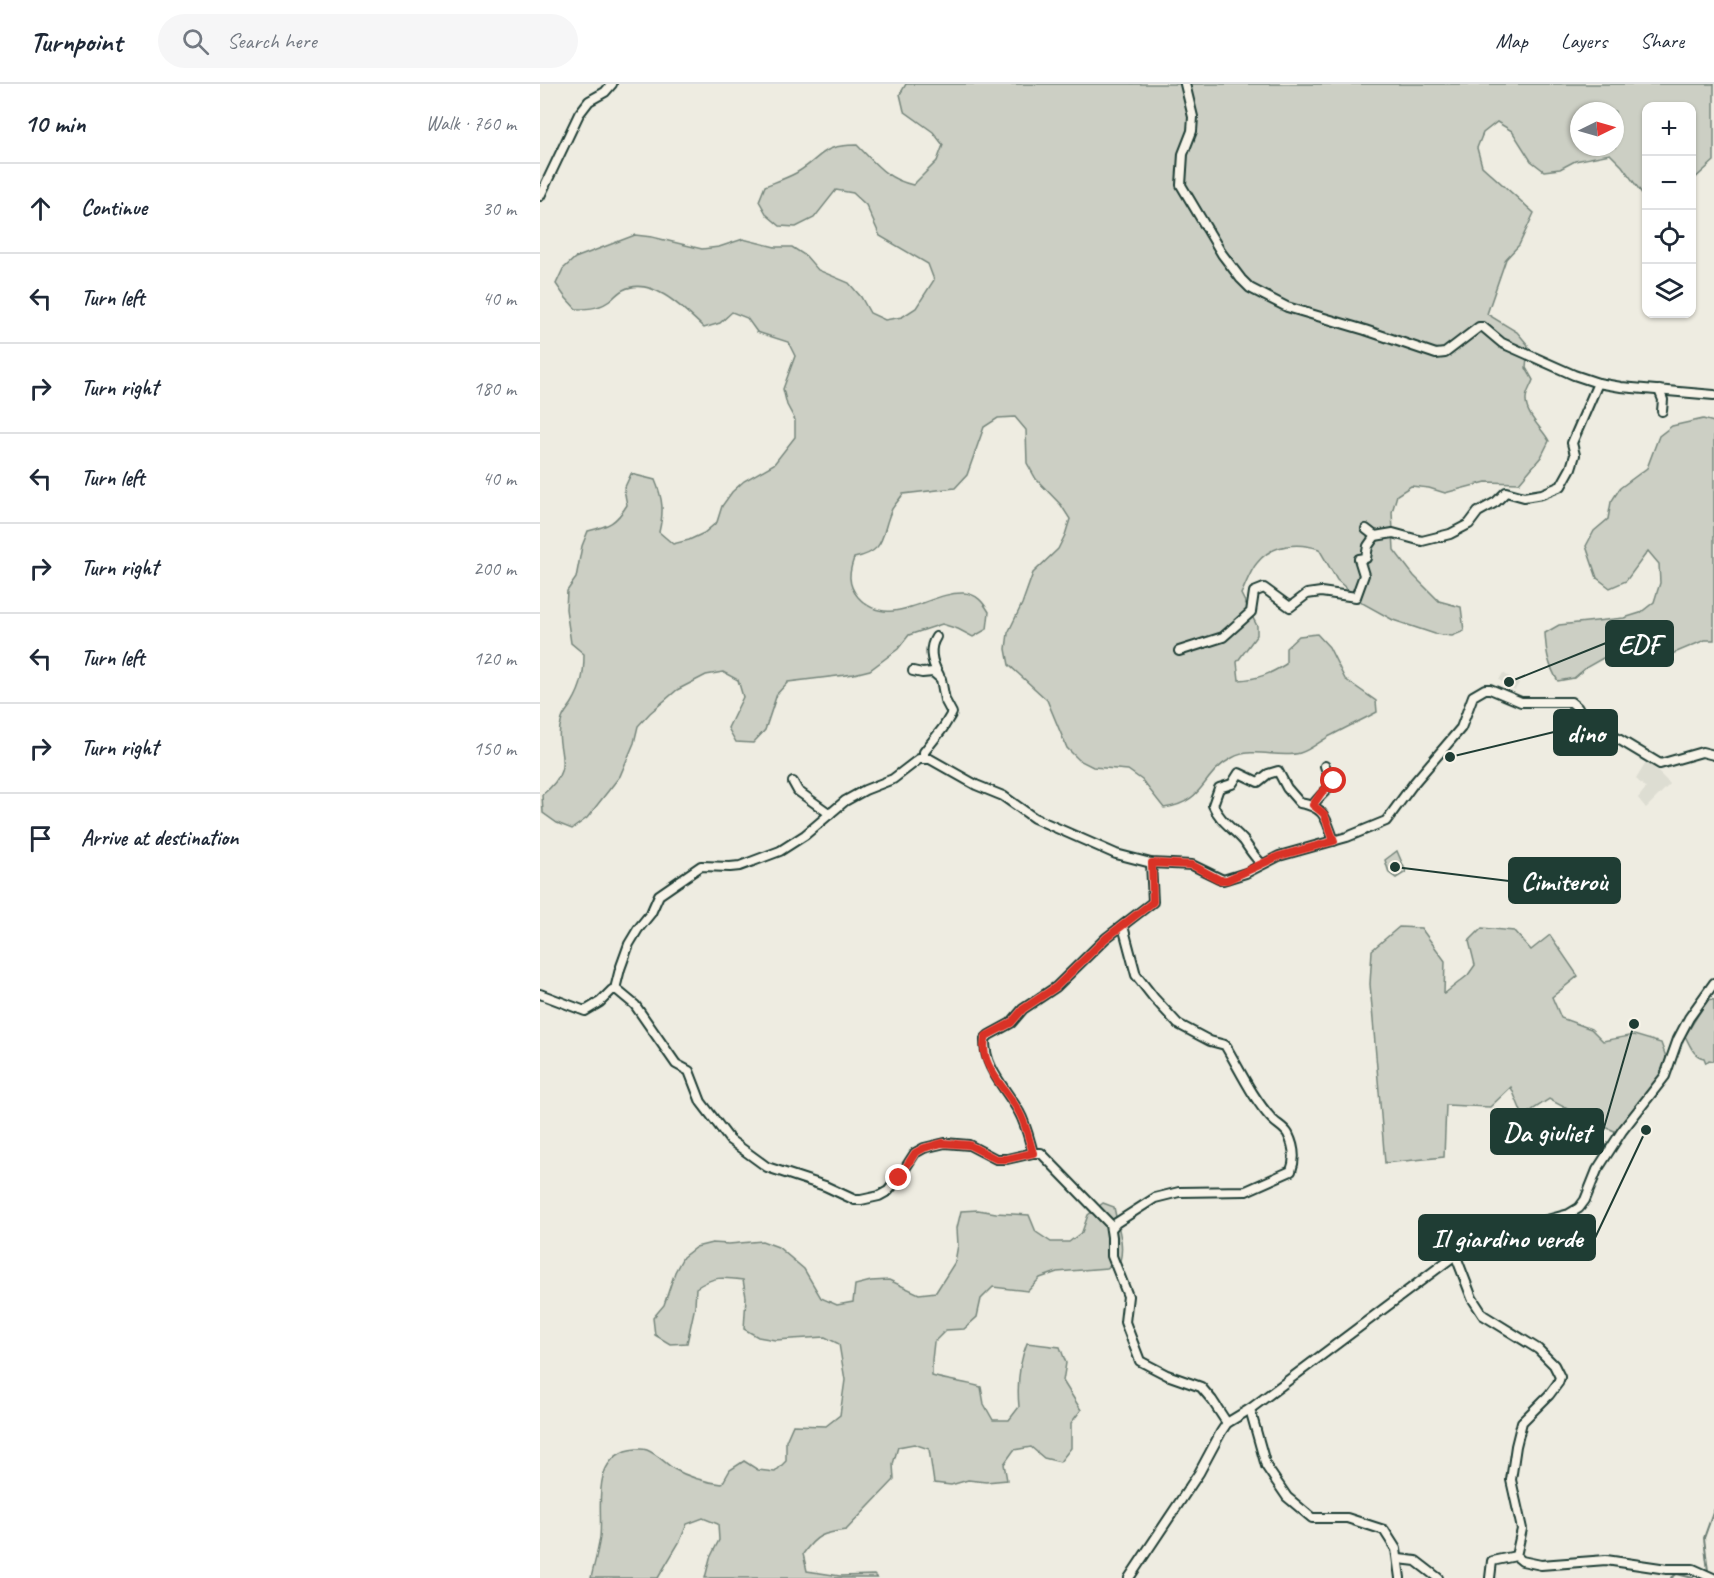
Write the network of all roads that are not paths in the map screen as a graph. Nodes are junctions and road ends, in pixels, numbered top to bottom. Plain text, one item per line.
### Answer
1 (612, 84) edge
2 (1185, 84) edge
3 (540, 196) edge
4 (1598, 383) junction
5 (1659, 390) junction
6 (1714, 395) edge
7 (1662, 411) dead end
8 (1366, 529) dead end
9 (1375, 536) junction
10 (936, 637) dead end
11 (1179, 651) dead end
12 (912, 671) dead end
13 (941, 679) junction
14 (1714, 755) edge
15 (924, 758) junction
16 (1325, 766) dead end
17 (793, 782) dead end
18 (1313, 805) junction
19 (830, 814) junction
20 (1334, 841) junction
21 (1152, 863) junction
22 (1262, 864) junction
23 (1122, 926) junction
24 (1714, 983) edge
25 (615, 989) junction
26 (540, 994) edge
27 (1033, 1153) junction
28 (1111, 1229) junction
29 (1455, 1254) junction
30 (1250, 1409) junction
31 (1227, 1423) junction
32 (1516, 1556) junction
33 (1399, 1559) junction
34 (1129, 1578) edge
35 (1400, 1578) edge
36 (1438, 1578) edge
37 (1490, 1578) edge
38 (1713, 1578) edge

1 - 3 street
2 - 4 street
4 - 5 street
4 - 9 street
5 - 6 street
5 - 7 street
8 - 9 street
9 - 11 street
10 - 13 street
12 - 13 street
13 - 15 street
14 - 20 street
15 - 19 street
15 - 21 street
16 - 18 street
17 - 19 street
18 - 20 street
18 - 22 street
19 - 25 street
20 - 22 street
21 - 22 street
21 - 23 street
23 - 27 street
23 - 28 street
24 - 29 street
25 - 26 street
25 - 27 street
27 - 28 street
28 - 31 street
29 - 30 street
29 - 32 street
30 - 31 street
30 - 33 street
31 - 34 street
32 - 37 street
32 - 38 street
33 - 35 street
33 - 36 street

